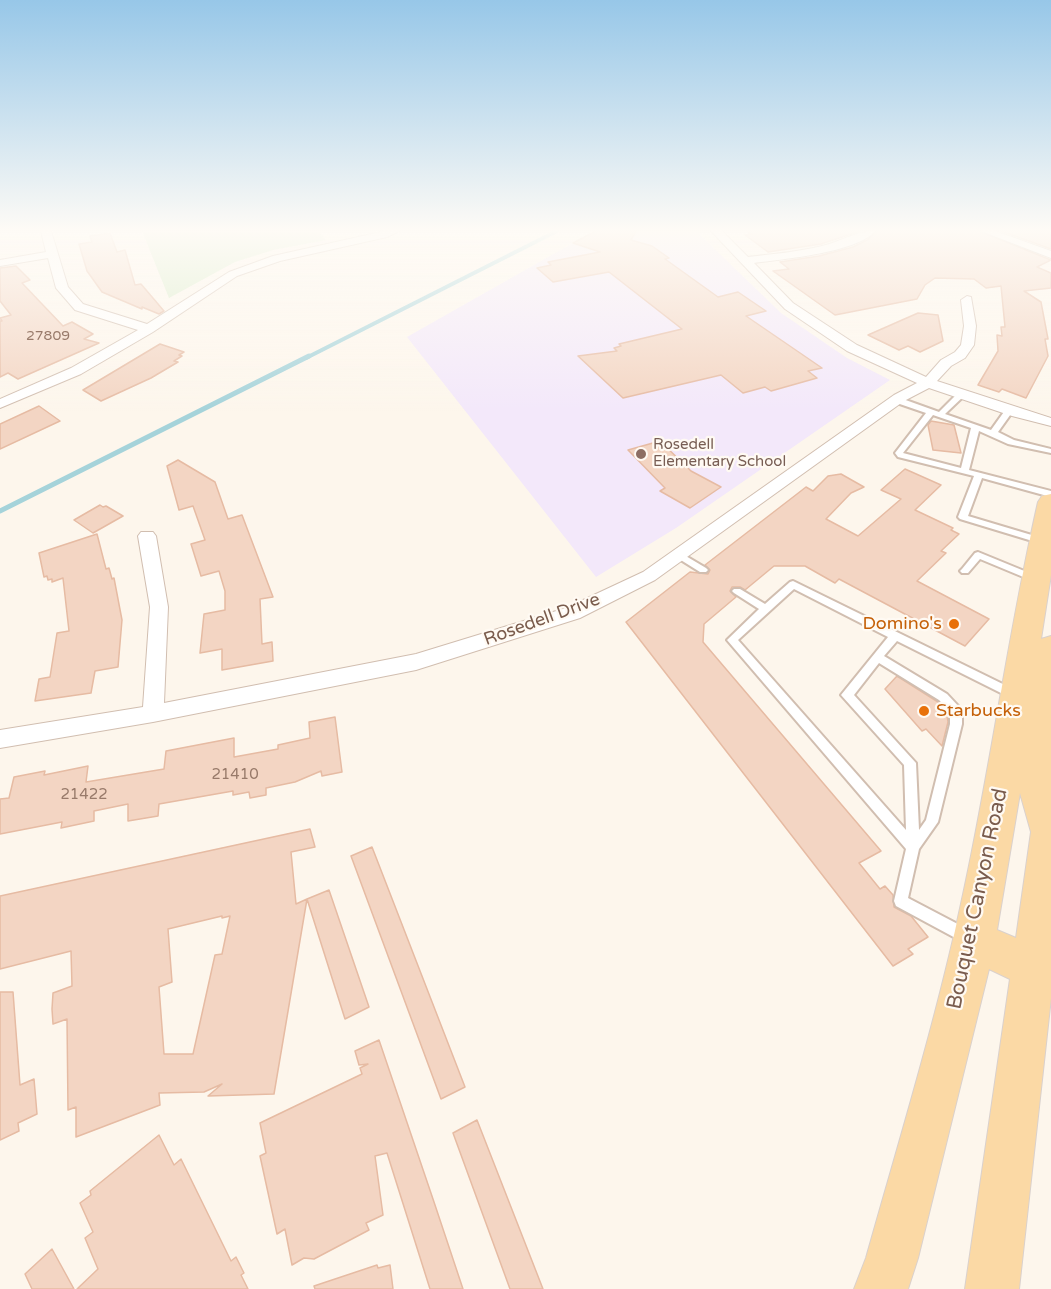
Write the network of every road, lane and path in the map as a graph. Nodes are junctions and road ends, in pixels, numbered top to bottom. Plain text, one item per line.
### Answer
1 (65, 291) edge
2 (207, 291) edge
3 (775, 291) edge
4 (967, 300) dead end
5 (149, 329) junction
6 (928, 382) junction
7 (962, 394) junction
8 (897, 400) junction
9 (0, 404) edge
10 (1010, 411) junction
11 (930, 413) junction
12 (941, 414) junction
13 (1051, 422) edge
14 (976, 426) junction
15 (993, 433) junction
16 (1051, 450) edge
17 (964, 472) junction
18 (979, 475) junction
19 (1051, 494) edge
20 (1051, 502) edge
21 (147, 536) dead end
22 (679, 555) junction
23 (1040, 560) junction
24 (703, 570) dead end
25 (965, 571) dead end
26 (737, 591) dead end
27 (766, 609) junction
28 (1043, 632) edge
29 (895, 636) junction
30 (877, 657) junction
31 (1017, 697) junction
32 (153, 714) junction
33 (0, 738) edge
34 (1051, 829) edge
35 (912, 847) junction
36 (974, 941) junction
37 (1042, 972) edge
38 (881, 1289) edge
39 (992, 1289) edge

1 - 5 street
2 - 5 street
3 - 6 street
4 - 6 street, Rosedell Drive
5 - 9 street
6 - 7 street
6 - 8 street, Rosedell Drive
7 - 10 street
7 - 12 lane
8 - 11 lane
8 - 22 street, Rosedell Drive
10 - 13 street
10 - 15 lane
11 - 12 lane
11 - 17 lane
12 - 14 lane
14 - 15 lane
14 - 17 lane
15 - 16 lane
17 - 18 lane
18 - 19 lane
18 - 23 lane
20 - 23 main road, Bouquet Canyon Road
21 - 32 street
22 - 24 lane
22 - 32 street, Rosedell Drive
23 - 25 lane
23 - 28 main road, Bouquet Canyon Road
26 - 27 lane
27 - 29 lane
27 - 35 lane
28 - 31 main road, Bouquet Canyon Road
28 - 34 main road
29 - 30 lane
29 - 31 lane
30 - 35 lane
30 - 35 lane
31 - 36 main road, Bouquet Canyon Road
32 - 33 street, Rosedell Drive
34 - 37 main road
35 - 36 lane
36 - 37 main road
36 - 38 main road, Bouquet Canyon Road
37 - 39 main road

